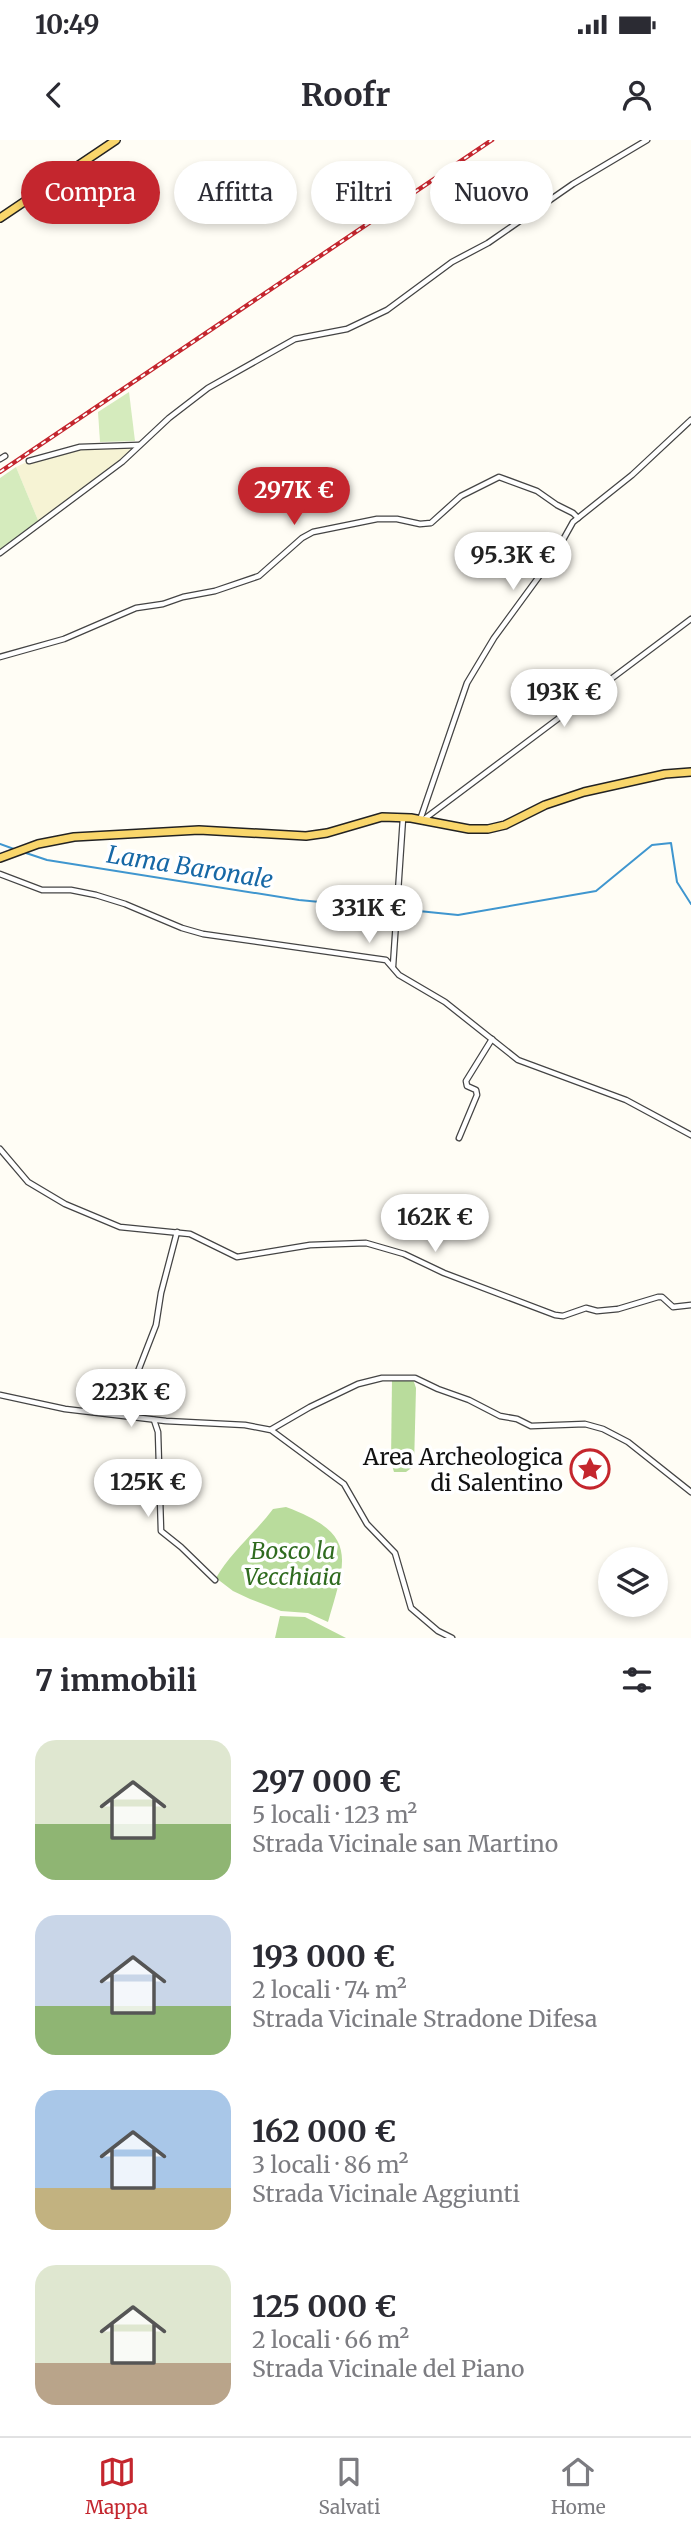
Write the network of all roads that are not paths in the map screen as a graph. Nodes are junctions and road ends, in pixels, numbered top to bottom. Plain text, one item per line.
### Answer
1 (116, 140) edge
2 (647, 140) edge
3 (0, 218) edge
4 (691, 420) edge
5 (139, 445) junction
6 (29, 461) dead end
7 (578, 518) junction
8 (0, 554) edge
9 (691, 619) edge
10 (0, 657) edge
11 (691, 772) edge
12 (404, 817) junction
13 (421, 820) junction
14 (0, 858) edge
15 (0, 874) edge
16 (393, 967) junction
17 (492, 1039) junction
18 (691, 1135) edge
19 (459, 1138) dead end
20 (0, 1149) edge
21 (177, 1232) junction
22 (691, 1305) edge
23 (0, 1395) edge
24 (121, 1415) junction
25 (153, 1419) junction
26 (271, 1430) junction
27 (691, 1492) edge
28 (215, 1580) dead end
29 (452, 1638) edge

1 - 3 main road
2 - 5 street
4 - 7 street
5 - 6 street
5 - 8 street
7 - 10 street
7 - 13 street
9 - 13 street
11 - 13 main road
12 - 13 main road
12 - 14 main road
12 - 16 street
15 - 16 street
16 - 17 street
17 - 18 street
17 - 19 street
20 - 21 street
21 - 22 street
21 - 24 street
23 - 24 street
24 - 25 street
25 - 26 street
25 - 28 street
26 - 27 street
26 - 29 street

